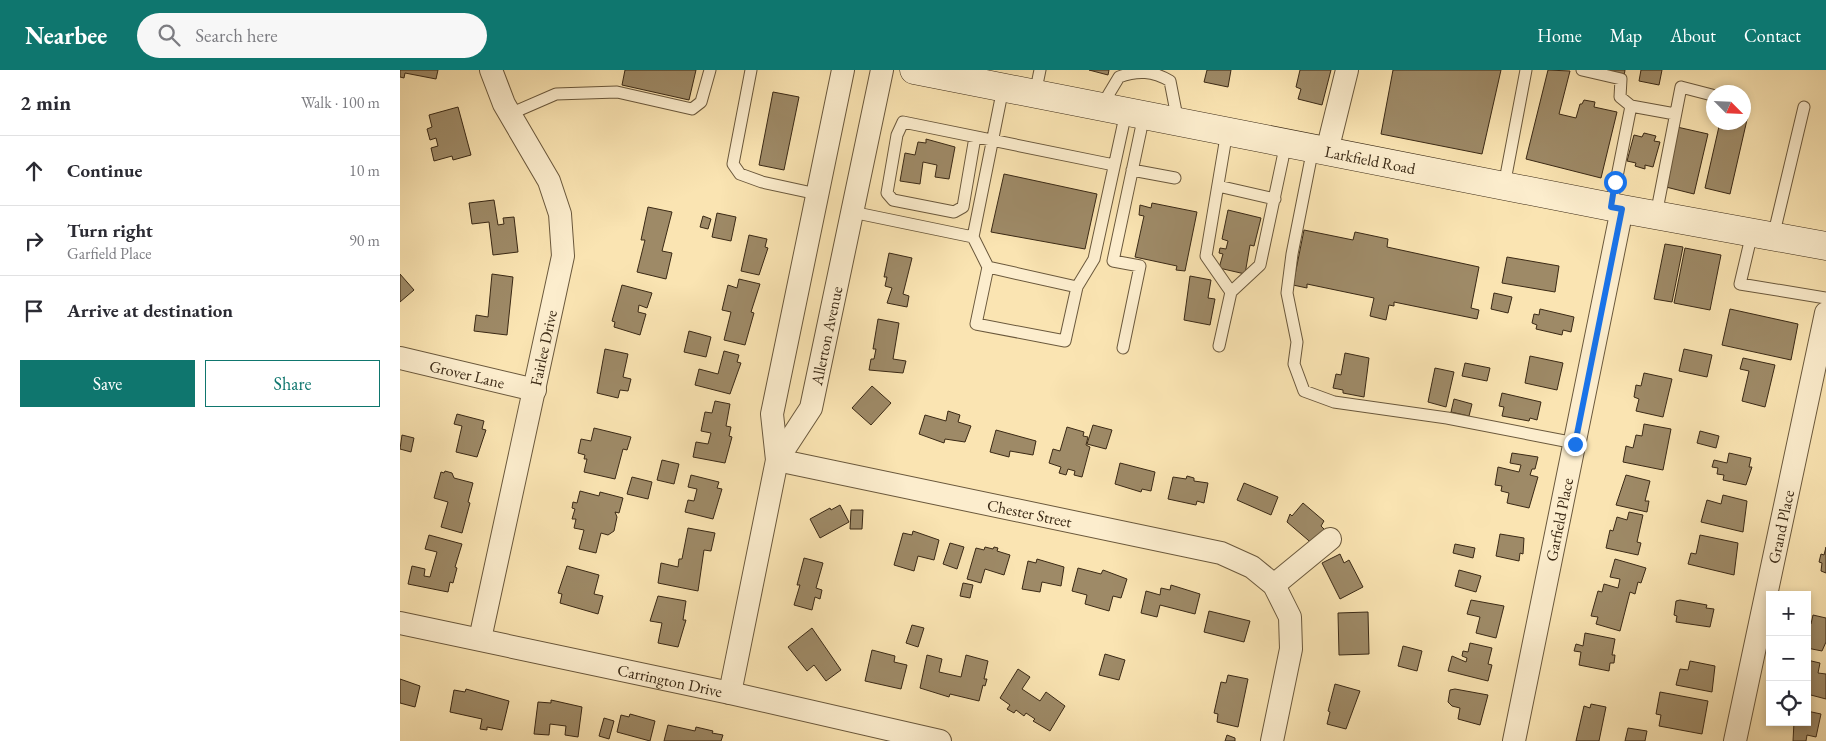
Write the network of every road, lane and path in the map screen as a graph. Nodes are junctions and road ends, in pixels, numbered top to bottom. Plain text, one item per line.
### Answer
1 (490, 70) edge
2 (710, 70) edge
3 (751, 70) edge
4 (843, 70) edge
5 (882, 70) edge
6 (1346, 70) edge
7 (1526, 70) edge
8 (1582, 70) edge
9 (924, 71) edge
10 (1038, 82) edge
11 (1003, 88) junction
12 (1706, 93) edge
13 (1631, 106) junction
14 (1804, 107) dead end
15 (1124, 111) junction
16 (510, 114) junction
17 (1675, 114) junction
18 (1178, 122) junction
19 (1228, 131) junction
20 (975, 137) junction
21 (993, 140) junction
22 (1286, 143) junction
23 (1320, 150) junction
24 (1114, 165) junction
25 (1132, 170) junction
26 (1176, 178) dead end
27 (1218, 186) junction
28 (1504, 186) junction
29 (817, 194) junction
30 (1275, 199) junction
31 (852, 207) junction
32 (1617, 208) junction
33 (1656, 215) junction
34 (1763, 235) junction
35 (973, 237) junction
36 (1826, 246) edge
37 (988, 267) junction
38 (1077, 287) junction
39 (1231, 292) junction
40 (1826, 298) edge
41 (1826, 313) edge
42 (1219, 346) dead end
43 (1123, 348) dead end
44 (400, 358) edge
45 (535, 390) junction
46 (1575, 444) junction
47 (777, 460) junction
48 (1330, 539) dead end
49 (1274, 585) junction
50 (400, 624) edge
51 (480, 639) junction
52 (730, 693) junction
53 (940, 741) edge
54 (1272, 741) edge
55 (1514, 741) edge
56 (1735, 741) edge

1 - 16 street, Fairlee Drive
2 - 16 lane
3 - 29 lane
4 - 29 street, Allerton Avenue
5 - 31 street, Allerton Avenue
6 - 23 street
7 - 28 lane
8 - 13 lane
9 - 11 main road, Larkfield Road
10 - 11 main road, Larkfield Road
10 - 15 main road, Larkfield Road
11 - 21 lane
12 - 17 lane
13 - 17 lane
13 - 32 lane
14 - 34 lane
15 - 18 main road, Larkfield Road
15 - 18 lane
15 - 24 lane
15 - 25 lane
16 - 45 street, Fairlee Drive
17 - 33 lane
18 - 19 main road, Larkfield Road
19 - 22 main road, Larkfield Road
19 - 27 lane
20 - 20 lane
20 - 21 lane
21 - 24 lane
21 - 35 lane
22 - 23 main road, Larkfield Road
22 - 30 lane
23 - 28 main road, Larkfield Road
23 - 46 lane
24 - 38 lane
25 - 26 lane
25 - 43 lane
27 - 30 lane
27 - 39 lane
28 - 32 main road, Larkfield Road
29 - 31 street
29 - 47 street, Allerton Avenue
30 - 39 lane
31 - 35 lane
31 - 47 street, Allerton Avenue
32 - 33 main road, Larkfield Road
32 - 46 street, Garfield Place
33 - 34 main road, Larkfield Road
34 - 36 main road, Larkfield Road
34 - 40 lane
35 - 37 lane
37 - 38 lane
37 - 38 lane
39 - 42 lane
41 - 56 street, Grand Place
44 - 45 street, Grover Lane
45 - 51 street, Fairlee Drive
46 - 55 street, Garfield Place
47 - 49 street, Chester Street
47 - 52 street, Allerton Avenue
48 - 49 street
49 - 54 street, Chester Street
50 - 51 street, Carrington Drive
51 - 52 street, Carrington Drive
52 - 53 street, Carrington Drive

